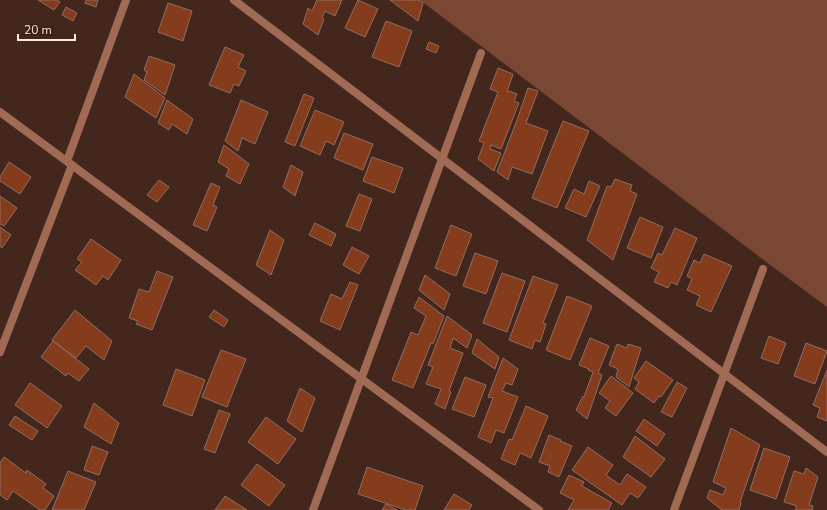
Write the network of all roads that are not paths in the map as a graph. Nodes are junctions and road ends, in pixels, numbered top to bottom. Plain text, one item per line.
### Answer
1 (126, 0) edge
2 (234, 0) edge
3 (481, 53) dead end
4 (0, 112) edge
5 (442, 159) junction
6 (69, 163) junction
7 (763, 269) dead end
8 (0, 352) edge
9 (724, 373) junction
10 (361, 378) junction
11 (827, 452) edge
12 (313, 510) edge
13 (539, 510) edge
14 (674, 510) edge

1 - 6 street
2 - 5 street
3 - 5 street
4 - 6 street
5 - 9 street
5 - 10 street
6 - 8 street
6 - 10 street
7 - 9 street
9 - 11 street
9 - 14 street
10 - 12 street
10 - 13 street

